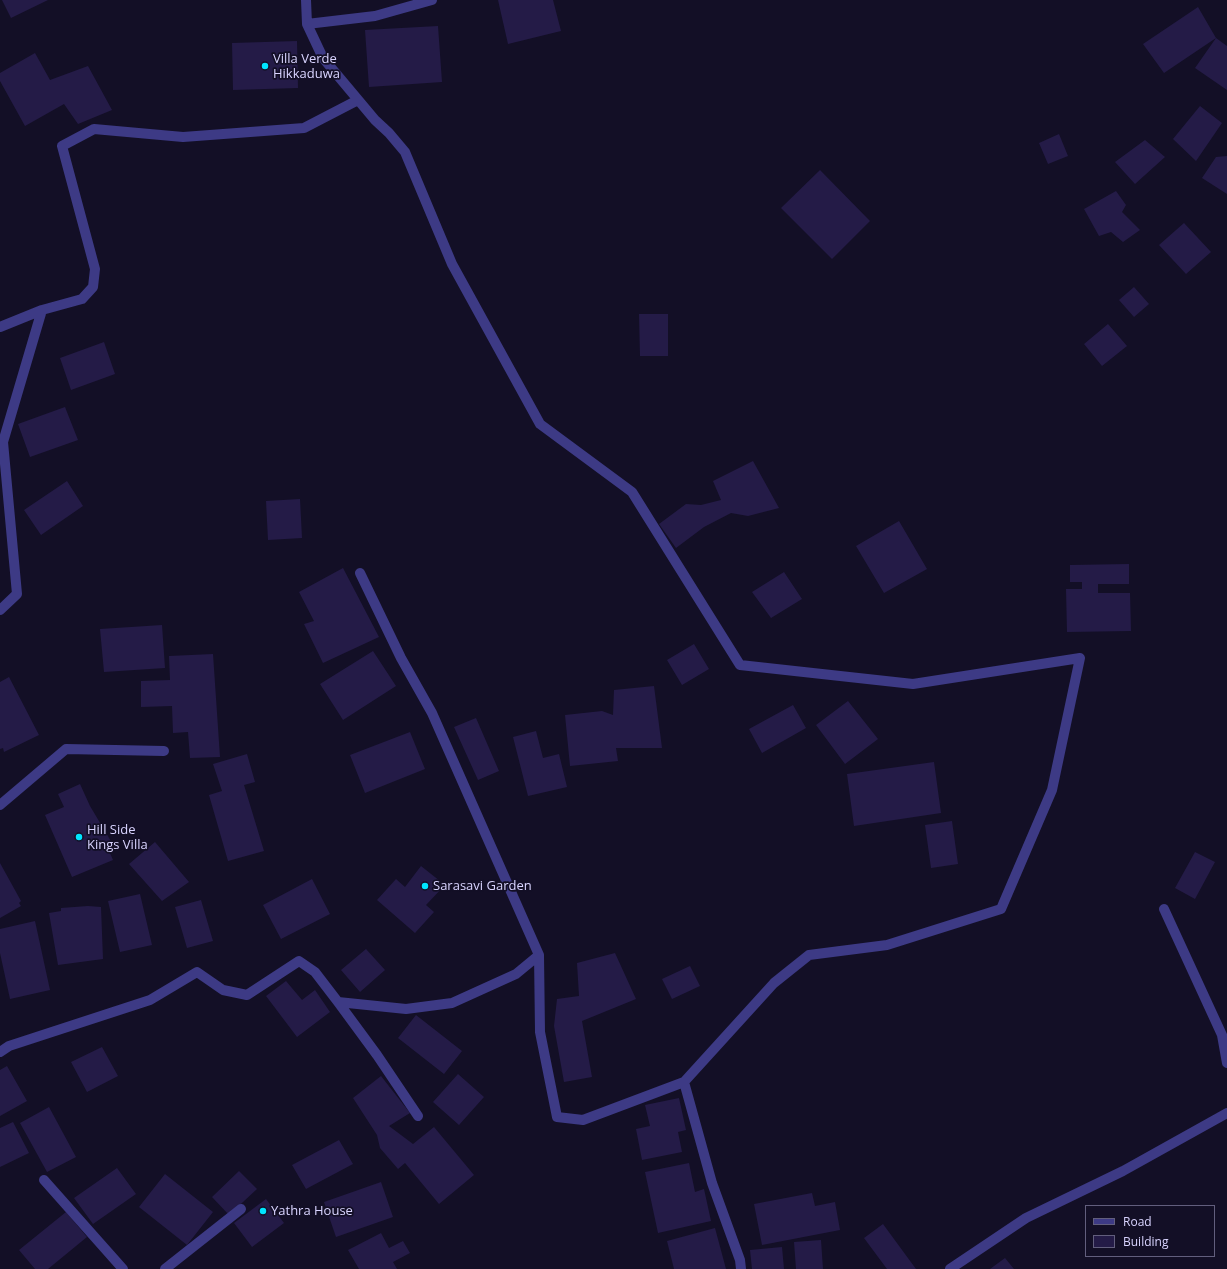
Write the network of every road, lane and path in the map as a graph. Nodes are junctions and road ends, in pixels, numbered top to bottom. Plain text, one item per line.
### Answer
1 (306, 0) edge
2 (432, 0) edge
3 (307, 24) junction
4 (358, 100) junction
5 (42, 310) junction
6 (0, 328) edge
7 (360, 573) dead end
8 (0, 610) edge
9 (164, 751) dead end
10 (0, 804) edge
11 (1164, 909) dead end
12 (538, 955) junction
13 (338, 1002) junction
14 (0, 1052) edge
15 (1227, 1063) edge
16 (684, 1082) junction
17 (1227, 1113) edge
18 (418, 1116) dead end
19 (44, 1180) dead end
20 (241, 1209) dead end
21 (123, 1269) edge
22 (165, 1269) edge
23 (741, 1269) edge
24 (950, 1269) edge

1 - 3 street
2 - 3 street
3 - 4 street
4 - 5 street
4 - 16 street
5 - 6 street
5 - 8 street
7 - 12 street
9 - 10 street
11 - 15 street
12 - 13 street
12 - 16 street
13 - 14 street
13 - 18 street
16 - 23 street
17 - 24 street
19 - 21 street
20 - 22 street

